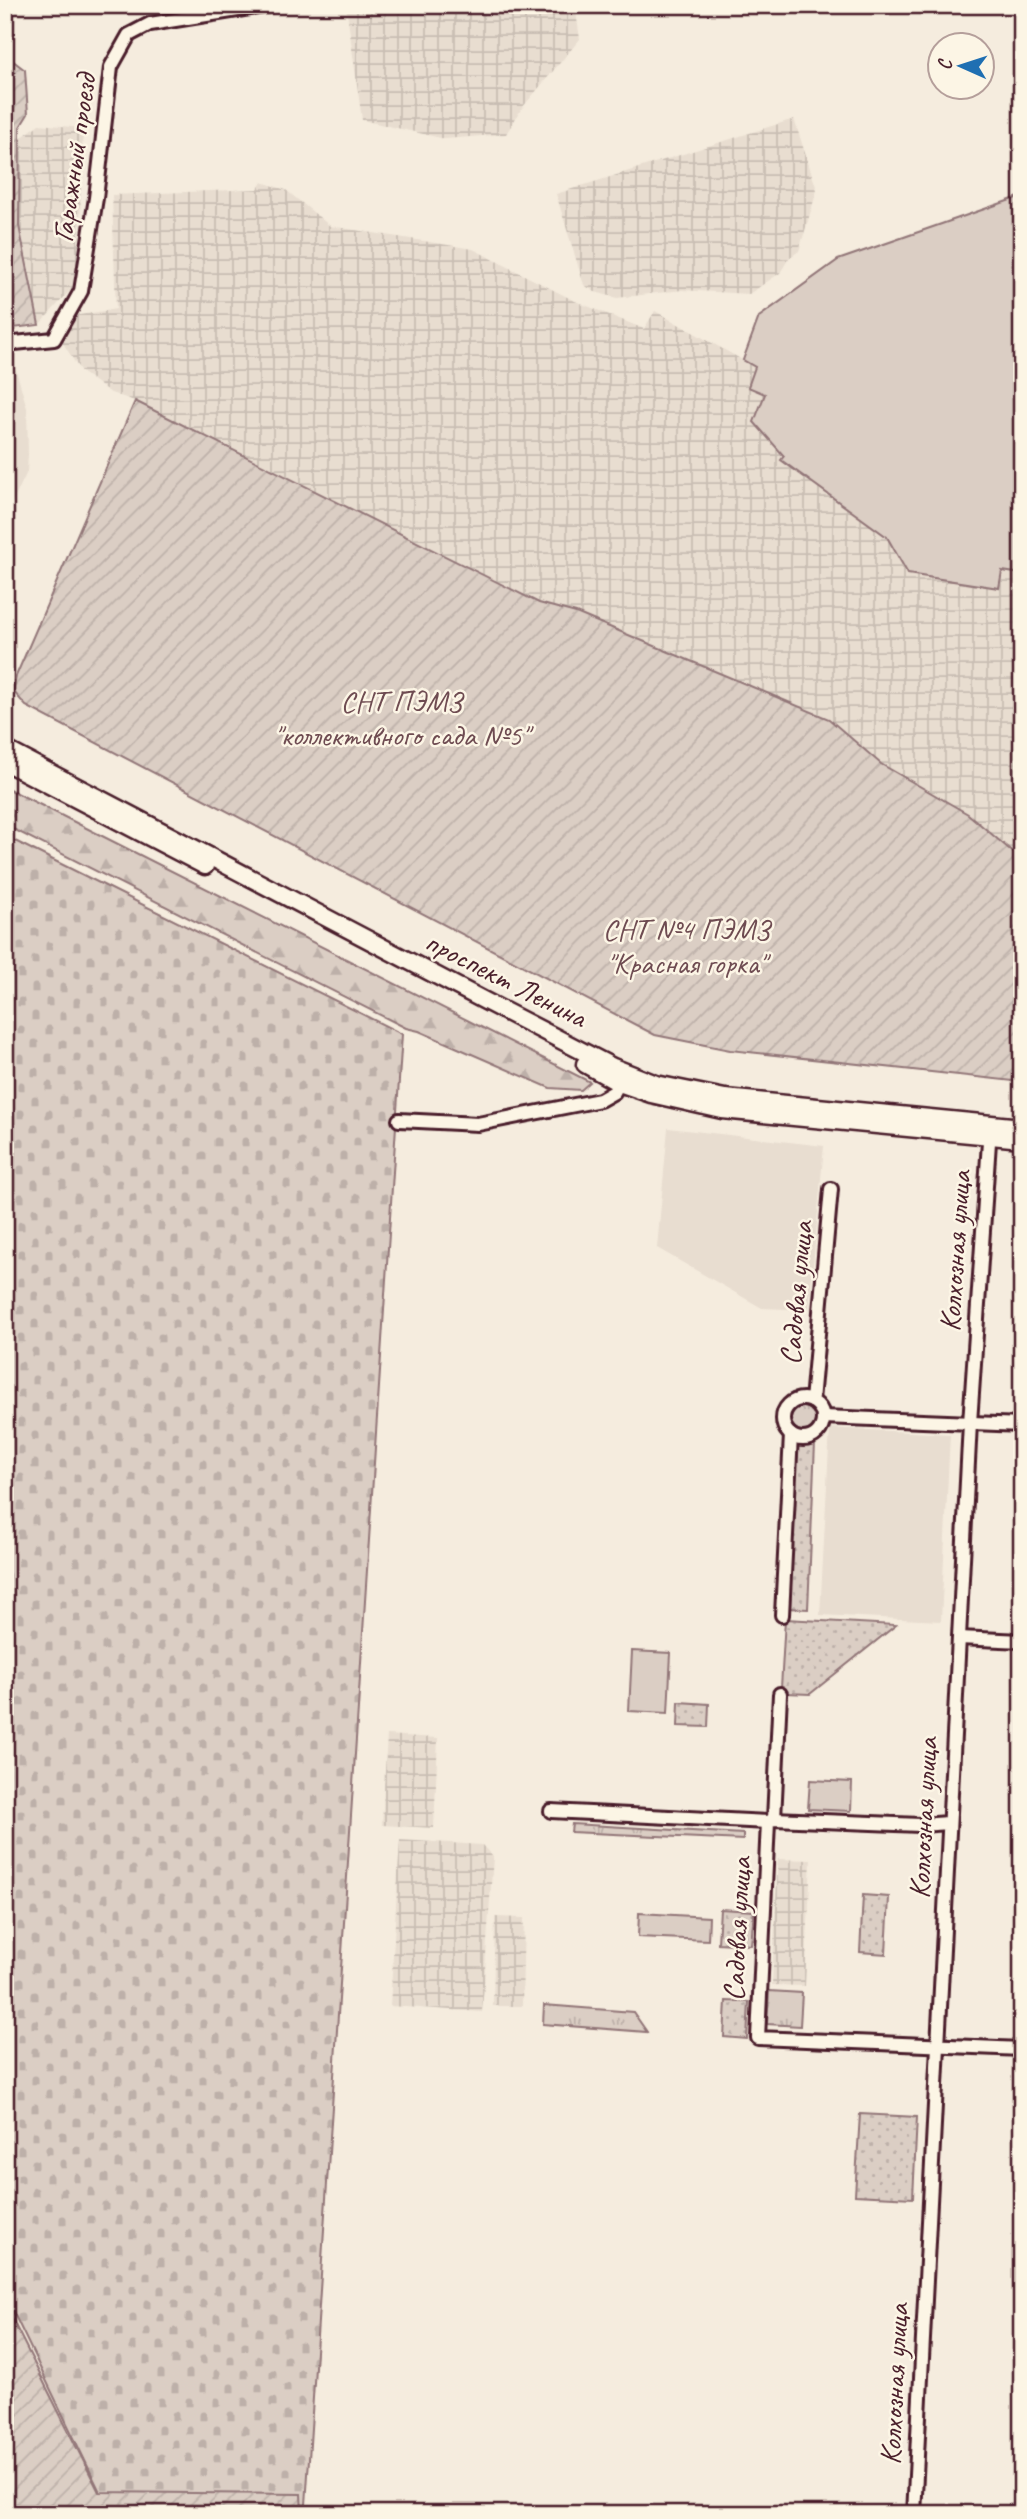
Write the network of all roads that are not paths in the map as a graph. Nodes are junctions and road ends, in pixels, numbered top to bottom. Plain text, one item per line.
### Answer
1 (270, 5) edge
2 (5, 344) edge
3 (5, 749) edge
4 (5, 762) edge
5 (619, 1083) junction
6 (399, 1120) dead end
7 (1022, 1127) edge
8 (989, 1130) junction
9 (1022, 1139) edge
10 (831, 1189) dead end
11 (812, 1401) junction
12 (823, 1417) junction
13 (970, 1423) junction
14 (1022, 1425) edge
15 (791, 1435) junction
16 (782, 1615) dead end
17 (959, 1638) junction
18 (1022, 1641) edge
19 (780, 1694) dead end
20 (551, 1811) dead end
21 (771, 1821) junction
22 (949, 1824) junction
23 (938, 2047) junction
24 (1022, 2049) edge
25 (914, 2514) edge

1 - 2 street, Гаражный проезд
3 - 8 main road, проспект Ленина
4 - 5 main road, проспект Ленина
5 - 6 street
5 - 8 main road, проспект Ленина
7 - 8 main road, проспект Ленина
8 - 9 main road, проспект Ленина
8 - 13 street, Колхозная улица
10 - 11 street, Садовая улица
11 - 12 street
11 - 15 street
12 - 13 street
12 - 15 street
13 - 14 street
13 - 17 street, Колхозная улица
15 - 16 street
17 - 18 street
17 - 22 street, Колхозная улица
19 - 21 street, Садовая улица
20 - 21 street
21 - 22 street
21 - 23 street, Садовая улица
22 - 23 street, Колхозная улица
23 - 24 street
23 - 25 street, Колхозная улица

